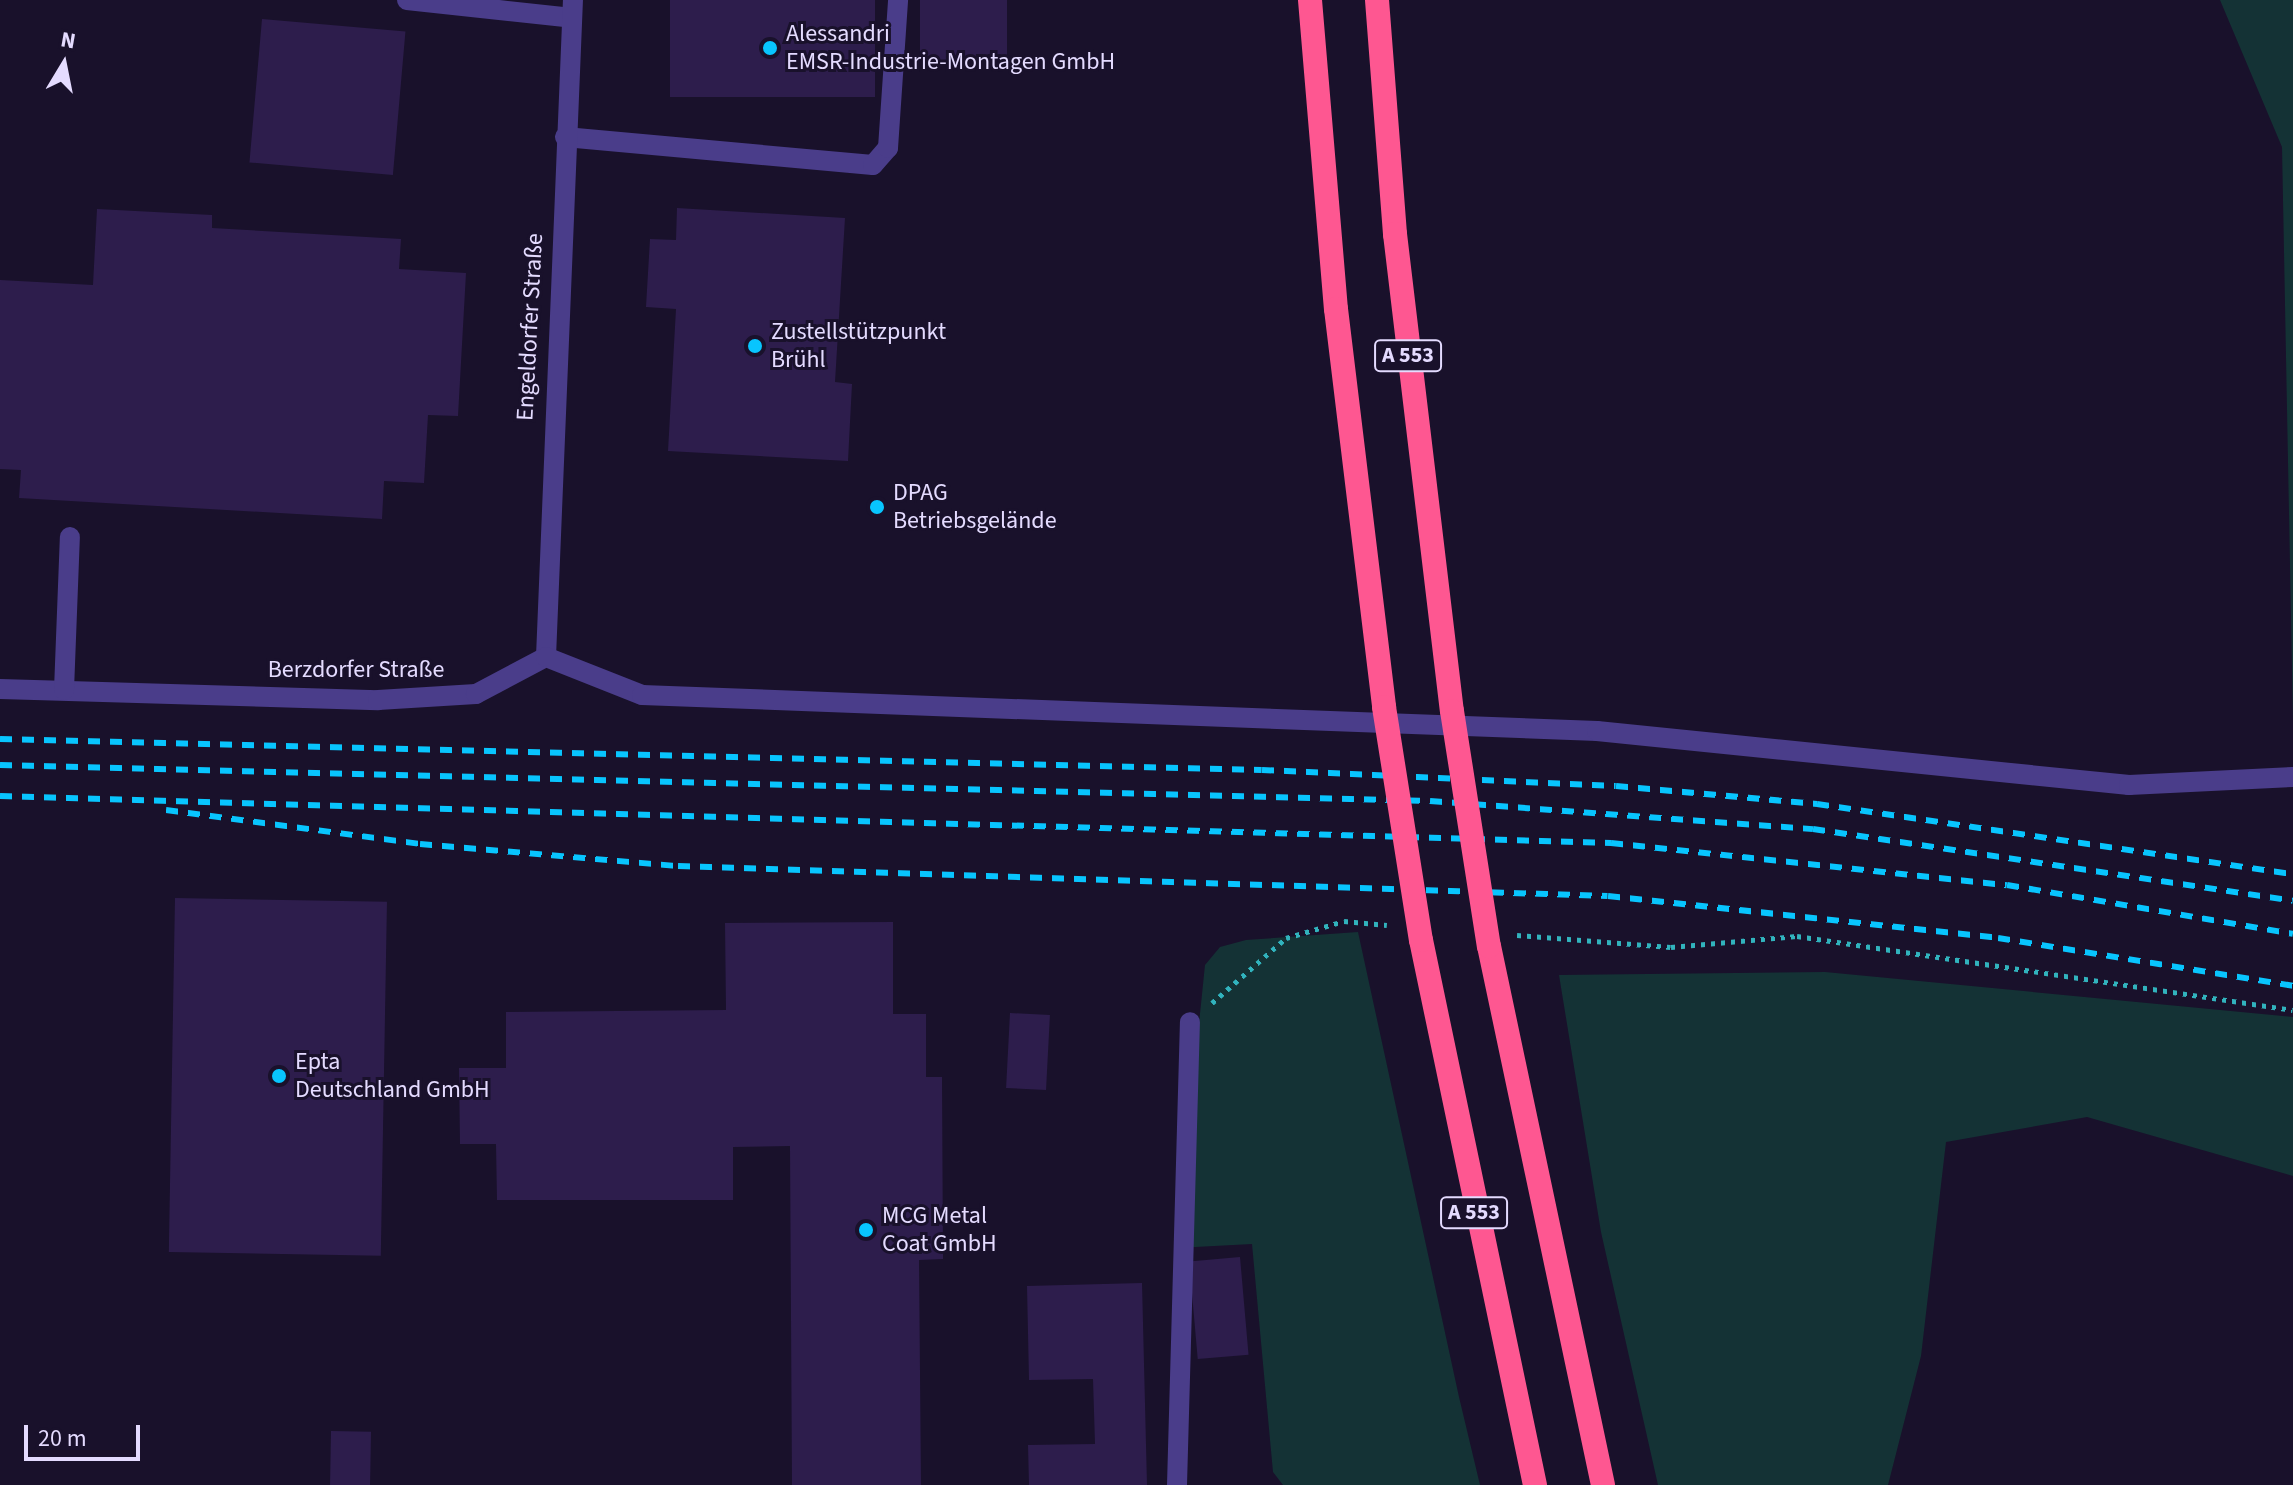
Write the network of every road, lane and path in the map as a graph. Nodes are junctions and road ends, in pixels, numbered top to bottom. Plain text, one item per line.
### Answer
1 (407, 0) edge
2 (898, 0) edge
3 (1310, 0) edge
4 (1377, 0) edge
5 (572, 9) edge
6 (565, 137) junction
7 (70, 537) dead end
8 (546, 657) junction
9 (0, 689) edge
10 (64, 690) junction
11 (2293, 777) edge
12 (1391, 925) dead end
13 (1494, 940) junction
14 (2293, 1010) edge
15 (1190, 1022) joint
16 (1177, 1485) edge
17 (1535, 1485) edge
18 (1603, 1485) edge

1 - 5 street
2 - 6 street
3 - 17 highway, A 553, bridge
4 - 13 highway, A 553, bridge
5 - 6 street, Engeldorfer Straße
6 - 8 street, Engeldorfer Straße
7 - 10 street
8 - 10 street, Berzdorfer Straße
8 - 11 street
9 - 10 street, Berzdorfer Straße
12 - 15 path
13 - 14 path
13 - 18 highway, A 553
15 - 16 street

